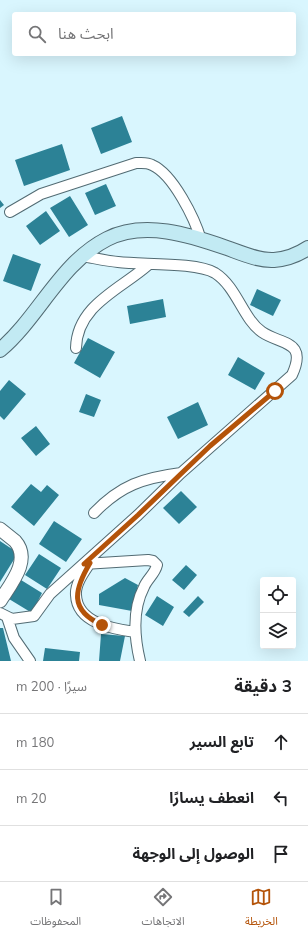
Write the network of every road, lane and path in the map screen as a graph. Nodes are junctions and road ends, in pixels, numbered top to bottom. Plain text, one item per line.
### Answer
1 (10, 212) dead end
2 (201, 240) junction
3 (308, 248) edge
4 (82, 256) junction
5 (148, 265) junction
6 (76, 348) dead end
7 (0, 350) edge
8 (181, 472) junction
9 (94, 513) dead end
10 (0, 529) edge
11 (87, 563) junction
12 (0, 601) edge
13 (4, 615) edge
14 (135, 632) junction
15 (30, 661) edge
16 (140, 661) edge

1 - 2 street
2 - 3 main road
2 - 4 main road
4 - 5 street
4 - 7 main road
5 - 6 street
5 - 8 street
8 - 9 street
8 - 11 street
10 - 12 street
11 - 13 street
11 - 14 street
11 - 14 street
13 - 15 street
14 - 16 street

